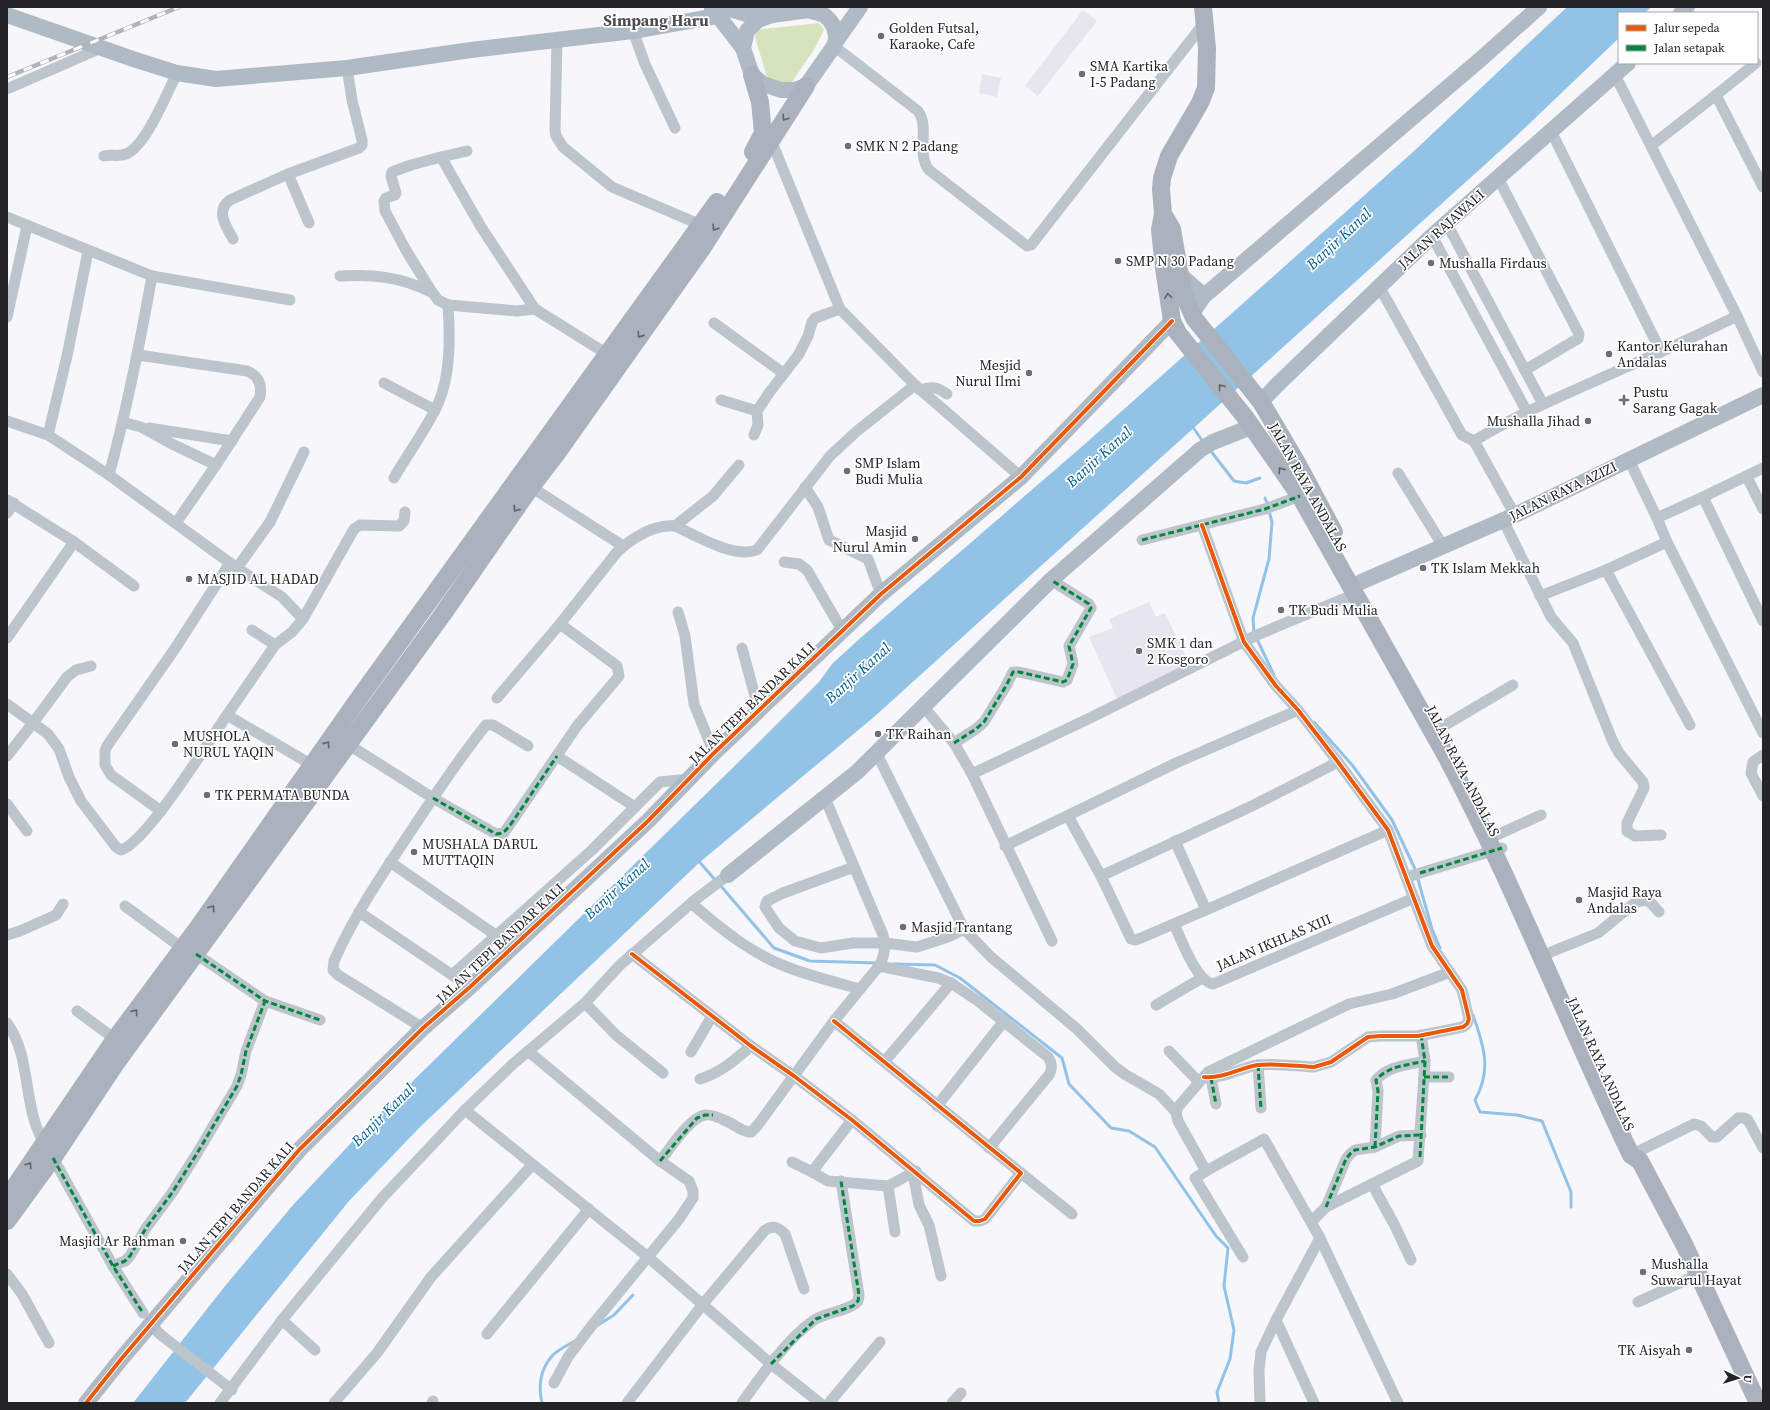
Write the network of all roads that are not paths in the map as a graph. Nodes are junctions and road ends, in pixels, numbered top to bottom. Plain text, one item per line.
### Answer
1 (827, 7) edge
2 (860, 7) edge
3 (1539, 7) edge
4 (807, 9) edge
5 (717, 10) edge
6 (7, 15) edge
7 (772, 15) junction
8 (1204, 15) edge
9 (633, 31) junction
10 (557, 41) junction
11 (836, 43) junction
12 (101, 48) junction
13 (743, 48) junction
14 (1627, 64) edge
15 (1756, 64) edge
16 (347, 68) junction
17 (177, 73) junction
18 (752, 75) junction
19 (1615, 75) junction
20 (806, 86) junction
21 (7, 89) edge
22 (1716, 95) junction
23 (675, 128) dead end
24 (1551, 131) junction
25 (767, 136) junction
26 (1652, 145) junction
27 (467, 151) dead end
28 (104, 156) dead end
29 (441, 157) junction
30 (288, 174) junction
31 (1498, 178) junction
32 (1763, 187) edge
33 (1163, 214) junction
34 (7, 217) edge
35 (309, 223) dead end
36 (1447, 224) junction
37 (701, 225) junction
38 (27, 226) junction
39 (1432, 236) junction
40 (233, 239) dead end
41 (88, 251) junction
42 (1178, 274) junction
43 (152, 276) junction
44 (340, 276) dead end
45 (1379, 286) junction
46 (432, 292) junction
47 (1204, 296) junction
48 (290, 300) dead end
49 (448, 304) junction
50 (535, 309) junction
51 (840, 309) junction
52 (1193, 315) junction
53 (1737, 316) junction
54 (7, 317) edge
55 (1498, 320) junction
56 (714, 323) dead end
57 (1175, 327) junction
58 (1482, 329) junction
59 (1661, 352) junction
60 (607, 354) junction
61 (138, 355) junction
62 (1525, 370) junction
63 (1763, 372) edge
64 (783, 373) junction
65 (384, 383) dead end
66 (917, 388) junction
67 (947, 394) dead end
68 (1763, 395) edge
69 (1258, 399) junction
70 (721, 400) dead end
71 (1543, 404) junction
72 (435, 410) junction
73 (757, 411) junction
74 (1527, 412) junction
75 (7, 421) edge
76 (123, 422) junction
77 (1248, 422) junction
78 (141, 427) junction
79 (48, 435) junction
80 (754, 435) dead end
81 (232, 441) junction
82 (1474, 441) junction
83 (551, 448) junction
84 (304, 452) dead end
85 (1629, 460) junction
86 (739, 464) dead end
87 (216, 465) junction
88 (1763, 468) edge
89 (1398, 473) dead end
90 (109, 475) junction
91 (1021, 477) junction
92 (1747, 477) junction
93 (394, 478) dead end
94 (531, 487) junction
95 (805, 488) junction
96 (1305, 493) junction
97 (1703, 498) junction
98 (10, 502) edge
99 (1763, 509) edge
100 (404, 512) dead end
101 (7, 513) edge
102 (1509, 518) junction
103 (1657, 518) junction
104 (176, 523) junction
105 (1202, 525) junction
106 (676, 526) junction
107 (1142, 540) dead end
108 (74, 542) junction
109 (1667, 542) junction
110 (623, 546) junction
111 (1443, 546) junction
112 (784, 562) dead end
113 (233, 565) junction
114 (1606, 570) junction
115 (1051, 580) junction
116 (134, 586) dead end
117 (1358, 588) junction
118 (881, 594) junction
119 (1540, 596) junction
120 (678, 612) dead end
121 (302, 619) junction
122 (1763, 621) edge
123 (414, 623) junction
124 (560, 624) junction
125 (252, 630) dead end
126 (843, 632) junction
127 (429, 634) junction
128 (7, 638) edge
129 (1250, 639) junction
130 (275, 645) junction
131 (742, 648) dead end
132 (91, 666) dead end
133 (1404, 670) junction
134 (1513, 684) dead end
135 (497, 698) dead end
136 (7, 704) edge
137 (923, 706) junction
138 (1298, 710) junction
139 (759, 711) junction
140 (227, 715) junction
141 (33, 723) junction
142 (1690, 725) dead end
143 (1442, 726) junction
144 (1763, 733) edge
145 (954, 743) junction
146 (349, 745) junction
147 (528, 746) dead end
148 (876, 752) junction
149 (714, 753) junction
150 (1763, 755) edge
151 (7, 756) edge
152 (557, 756) junction
153 (1338, 762) junction
154 (312, 765) junction
155 (972, 774) junction
156 (689, 779) junction
157 (1763, 796) edge
158 (433, 798) junction
159 (825, 798) junction
160 (7, 804) edge
161 (635, 807) junction
162 (161, 811) junction
163 (1541, 815) dead end
164 (1068, 816) junction
165 (27, 830) dead end
166 (1388, 830) junction
167 (1661, 835) dead end
168 (1175, 841) junction
169 (1497, 845) junction
170 (1006, 846) junction
171 (390, 862) junction
172 (854, 867) junction
173 (245, 874) junction
174 (728, 875) joint
175 (1101, 876) junction
176 (1413, 876) junction
177 (1414, 898) junction
178 (693, 902) junction
179 (63, 904) dead end
180 (125, 906) dead end
181 (1206, 910) junction
182 (359, 912) junction
183 (1659, 912) dead end
184 (1174, 924) junction
185 (964, 929) junction
186 (7, 934) edge
187 (496, 935) junction
188 (1052, 941) dead end
189 (885, 943) junction
190 (513, 947) junction
191 (189, 951) junction
192 (1551, 952) junction
193 (632, 954) junction
194 (881, 963) junction
195 (1450, 972) junction
196 (452, 974) junction
197 (1202, 978) junction
198 (951, 983) junction
199 (470, 987) junction
200 (860, 989) junction
201 (265, 1001) junction
202 (585, 1004) junction
203 (1156, 1005) dead end
204 (77, 1012) dead end
205 (712, 1016) junction
206 (320, 1020) dead end
207 (834, 1021) junction
208 (1004, 1021) junction
209 (7, 1023) edge
210 (423, 1028) junction
211 (1421, 1035) junction
212 (115, 1039) junction
213 (751, 1046) junction
214 (528, 1051) junction
215 (1169, 1051) dead end
216 (692, 1052) dead end
217 (1591, 1055) junction
218 (109, 1061) junction
219 (1425, 1061) junction
220 (885, 1062) junction
221 (1258, 1065) junction
222 (663, 1073) dead end
223 (794, 1076) junction
224 (1424, 1077) junction
225 (1449, 1077) dead end
226 (700, 1079) dead end
227 (1205, 1079) junction
228 (1216, 1104) dead end
229 (937, 1106) junction
230 (1261, 1108) dead end
231 (465, 1110) junction
232 (1176, 1112) junction
233 (852, 1120) junction
234 (1421, 1135) junction
235 (1375, 1147) junction
236 (988, 1148) junction
237 (1763, 1148) edge
238 (48, 1150) junction
239 (1637, 1155) junction
240 (660, 1161) junction
241 (792, 1162) dead end
242 (532, 1165) junction
243 (1206, 1171) junction
244 (812, 1172) junction
245 (914, 1172) junction
246 (1021, 1173) junction
247 (841, 1181) junction
248 (1372, 1184) junction
249 (888, 1186) junction
250 (7, 1198) edge
251 (1326, 1207) junction
252 (589, 1209) junction
253 (1072, 1214) dead end
254 (7, 1221) edge
255 (1311, 1222) junction
256 (895, 1232) dead end
257 (1320, 1238) junction
258 (648, 1257) junction
259 (1243, 1257) dead end
260 (1411, 1260) dead end
261 (113, 1266) junction
262 (7, 1274) edge
263 (1699, 1274) junction
264 (941, 1276) dead end
265 (804, 1289) dead end
266 (1638, 1302) dead end
267 (703, 1304) junction
268 (282, 1320) junction
269 (1276, 1320) junction
270 (151, 1324) junction
271 (487, 1334) dead end
272 (880, 1342) dead end
273 (49, 1343) dead end
274 (315, 1350) dead end
275 (771, 1364) junction
276 (554, 1383) dead end
277 (231, 1389) junction
278 (961, 1393) dead end
279 (1758, 1397) edge
280 (86, 1403) edge
281 (220, 1403) edge
282 (334, 1403) edge
283 (627, 1403) edge
284 (742, 1403) edge
285 (820, 1403) edge
286 (829, 1403) edge
287 (952, 1403) edge
288 (1260, 1403) edge
289 (1314, 1403) edge
290 (1398, 1403) edge

1 - 4 street
2 - 11 street
3 - 47 street
4 - 7 street
4 - 11 street
5 - 7 street
5 - 9 street
5 - 13 street
6 - 12 street
7 - 13 street
8 - 11 street
8 - 33 main road
9 - 10 street
9 - 23 street
10 - 16 street
10 - 37 street
11 - 20 street
12 - 17 street
12 - 21 street
13 - 18 street
14 - 19 street, JALAN RAJAWALI
15 - 22 street
16 - 17 street
16 - 30 street
17 - 28 street
18 - 20 street
18 - 25 main road
19 - 24 street, JALAN RAJAWALI
19 - 26 street
20 -> 25 main road
22 - 26 street
22 - 32 street
24 - 31 street, JALAN RAJAWALI
24 - 59 street
25 - 37 main road
25 - 51 street
25 -> 83 main road
26 - 53 street
27 - 29 street
29 - 46 street
29 - 50 street
30 - 35 street
30 - 40 street
31 - 36 street, JALAN RAJAWALI
31 - 62 street
33 - 42 main road, JALAN RAYA ANDALAS
57 -> 33 main road
34 - 38 street
36 - 39 street, JALAN RAJAWALI
36 - 55 street
37 - 60 main road
38 - 41 street
38 - 54 street
39 - 45 street, JALAN RAJAWALI
39 - 58 street
41 - 43 street
41 - 79 street
42 - 47 street
42 - 52 main road, JALAN RAYA ANDALAS
43 - 48 street
43 - 61 street
44 - 46 street
45 - 69 street, JALAN RAJAWALI
45 - 82 street
46 - 49 street
47 - 52 street
49 - 50 street
49 - 72 street
50 - 60 street
51 - 64 street
51 - 66 street
52 - 69 main road, JALAN RAYA ANDALAS
53 - 59 street
53 - 63 street
55 - 58 street
55 - 62 street
56 - 64 street
77 -> 57 main road, JALAN RAYA ANDALAS
57 - 91 street, JALAN TEPI BANDAR KALI
58 - 74 street
59 - 71 street
60 - 83 main road
61 - 76 street
61 - 81 street
62 - 71 street
64 - 73 street
65 - 72 street
66 - 67 street
66 - 91 street
66 - 95 street
68 - 85 street, JALAN RAYA AZIZI
69 - 96 main road, JALAN RAYA ANDALAS
70 - 73 street
71 - 74 street
72 - 93 street
73 - 80 street
74 - 82 street
75 - 79 street
76 - 78 street
76 - 90 street
96 -> 77 main road, JALAN RAYA ANDALAS
77 - 115 street
78 - 81 street
78 - 87 street
79 - 90 street
81 - 87 street
82 - 102 street
83 - 94 main road
83 - 123 main road
84 - 113 street
85 - 102 street, JALAN RAYA AZIZI
85 - 103 street
86 - 106 street
87 - 104 street
88 - 92 street
89 - 111 street
90 - 104 street
91 - 118 street, JALAN TEPI BANDAR KALI
92 - 97 street
92 - 99 street
94 - 110 street
94 -> 127 main road
95 - 106 street
95 - 118 street
96 - 105 street
96 - 117 main road, JALAN RAYA ANDALAS
97 - 103 street
97 - 122 street
98 - 101 street
98 - 108 street
100 - 121 street
102 - 111 street, JALAN RAYA AZIZI
102 - 119 street
103 - 109 street
104 - 113 street
105 - 107 street
105 - 129 street
106 - 110 street
108 - 116 street
108 - 128 street
109 - 114 street
109 - 144 street
110 - 124 street
111 - 117 street, JALAN RAYA AZIZI
112 - 126 street
113 - 121 street
113 - 162 street
114 - 119 street
114 - 142 street
115 - 137 street
115 - 145 street
117 - 129 street
117 - 133 main road, JALAN RAYA ANDALAS
118 - 126 street, JALAN TEPI BANDAR KALI
119 - 167 street
120 - 149 street
121 - 130 street
123 - 127 main road
154 -> 123 main road
124 - 135 street
124 - 152 street
125 - 130 street
126 - 139 street, JALAN TEPI BANDAR KALI
127 - 146 main road
129 - 138 street
129 - 155 street
130 - 140 street
131 - 139 street
132 - 141 street
133 - 143 main road, JALAN RAYA ANDALAS
133 - 169 main road, JALAN RAYA ANDALAS
134 - 143 street
136 - 141 street
137 - 145 street
137 - 148 street
138 - 153 street
138 - 164 street
139 - 149 street, JALAN TEPI BANDAR KALI
140 - 154 street
140 - 162 street
141 - 151 street
141 - 162 street
143 - 169 main road, JALAN RAYA ANDALAS
145 - 155 street
146 - 158 street
146 - 173 main road
147 - 158 street
148 - 159 street
148 - 185 street
149 - 156 street, JALAN TEPI BANDAR KALI
150 - 157 street
152 - 158 street
152 - 161 street
153 - 166 street
153 - 168 street
154 - 173 main road
155 - 170 street
156 - 161 street
156 - 190 street, JALAN TEPI BANDAR KALI
158 - 171 street
159 - 172 street
159 - 174 street
160 - 165 street
161 - 187 street
163 - 169 street
164 - 170 street
164 - 175 street
166 - 176 street
166 - 181 street
168 - 175 street
168 - 181 street
169 - 176 street
169 - 192 main road, JALAN RAYA ANDALAS
169 - 217 main road, JALAN RAYA ANDALAS
170 - 188 street
171 - 182 street
171 - 187 street
172 - 189 street
172 - 189 street
173 - 191 main road
174 - 178 street
175 - 184 street
176 - 177 street
177 - 195 street
177 - 197 street, JALAN IKHLAS XIII
178 - 193 street
178 - 200 street
179 - 186 street
180 - 191 street
181 - 184 street
182 - 196 street
182 - 210 street
183 - 192 street
184 - 197 street, JALAN IKHLAS XIII
185 - 189 street
185 - 232 street
187 - 190 street
187 - 196 street
189 - 194 street
190 - 199 street, JALAN TEPI BANDAR KALI
191 - 201 street
212 -> 191 main road
191 - 218 main road
192 - 217 main road, JALAN RAYA ANDALAS
193 - 202 street
193 - 205 street
194 - 198 street
194 - 200 street
195 - 211 street
195 - 227 street
196 - 199 street
197 - 203 street
198 - 208 street
198 - 220 street
199 - 210 street, JALAN TEPI BANDAR KALI
200 - 207 street
201 - 206 street
201 - 261 street
202 - 214 street
202 - 222 street
204 - 212 street
205 - 213 street
205 - 216 street
207 - 220 street
207 - 223 street
208 - 229 street
208 - 236 street
209 - 238 street
210 - 270 street, JALAN TEPI BANDAR KALI
211 - 219 street
211 - 221 street
212 - 218 main road
213 - 223 street
213 - 226 street
214 - 231 street
214 - 240 street
215 - 227 street
217 - 239 main road, JALAN RAYA ANDALAS
218 - 238 main road
219 - 224 street
219 - 235 street
220 - 229 street
221 - 227 street
221 - 230 street
223 - 233 street
223 - 240 street
224 - 225 street
224 - 234 street
227 - 228 street
227 - 232 street
229 - 236 street
231 - 242 street
231 - 268 street
232 - 243 street
233 - 244 street
233 - 245 street
234 - 235 street
234 - 248 street
235 - 251 street
236 - 246 street
237 - 239 street
250 -> 238 main road
238 - 254 main road
238 - 261 street
239 - 263 main road, JALAN RAYA ANDALAS
240 - 258 street
241 - 244 street
242 - 252 street
242 - 282 street
243 - 255 street
243 - 259 street
244 - 247 street
245 - 246 street
245 - 249 street
245 - 264 street
246 - 253 street
247 - 249 street
247 - 275 street
248 - 251 street
248 - 260 street
249 - 256 street
251 - 255 street
252 - 258 street
252 - 271 street
255 - 257 street
257 - 269 street
257 - 290 street
258 - 267 street
258 - 276 street
261 - 270 street
262 - 273 street
263 - 266 street
263 - 279 main road, JALAN RAYA ANDALAS
265 - 267 street
267 - 275 street
267 - 283 street
268 - 274 street
268 - 277 street
269 - 288 street
269 - 289 street
270 - 277 street
270 - 280 street, JALAN TEPI BANDAR KALI
272 - 286 street
275 - 284 street
275 - 285 street
277 - 281 street
278 - 287 street

